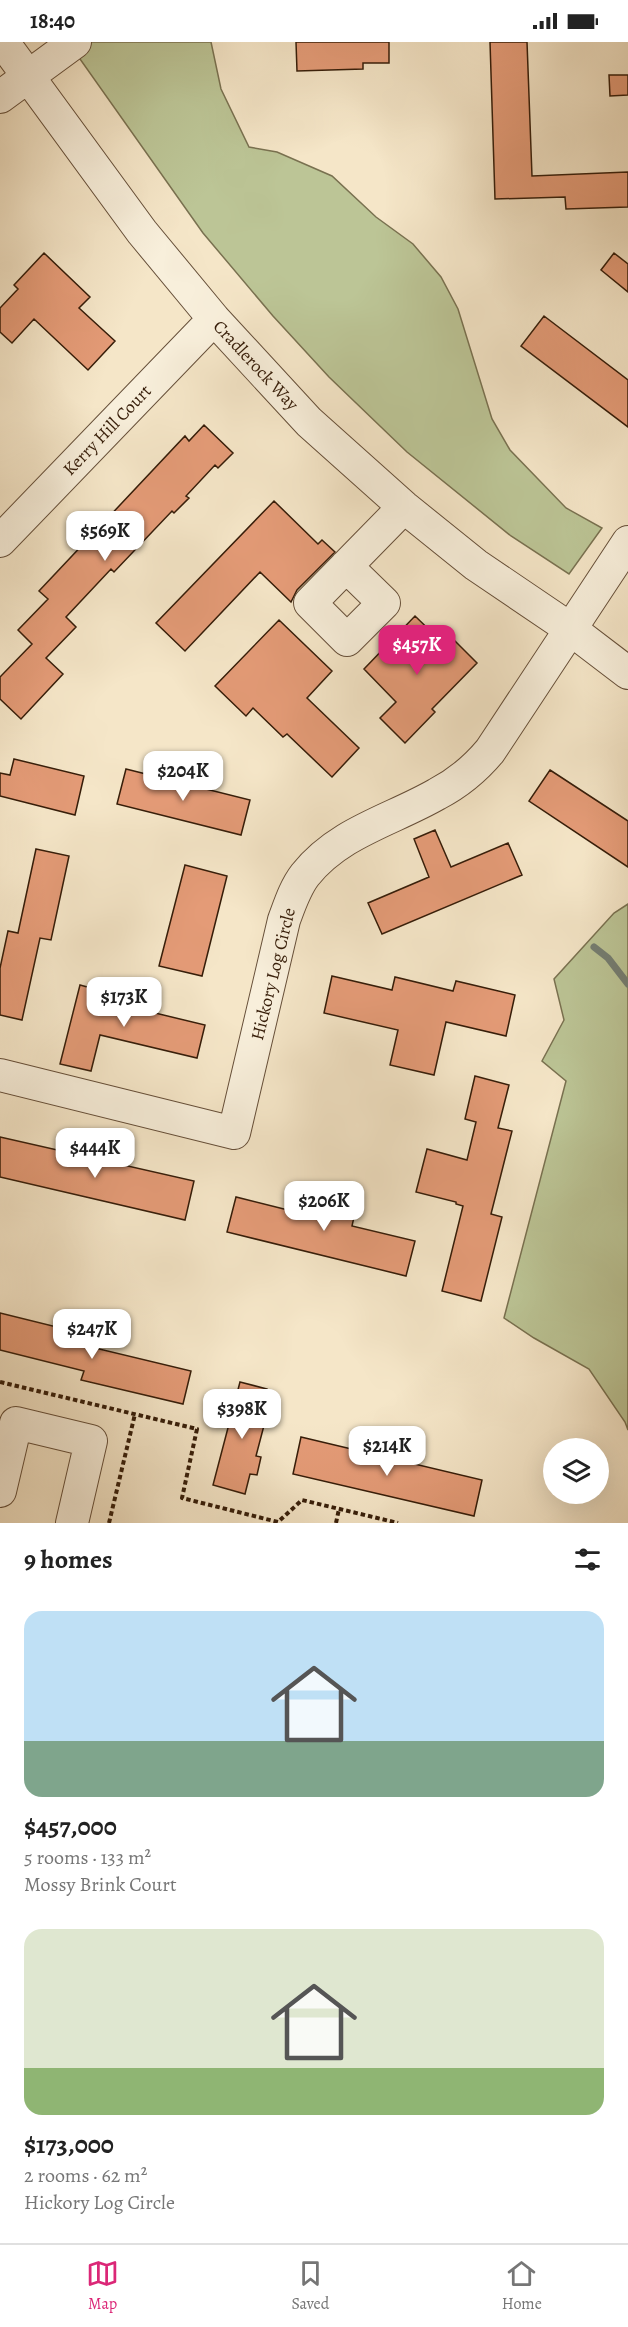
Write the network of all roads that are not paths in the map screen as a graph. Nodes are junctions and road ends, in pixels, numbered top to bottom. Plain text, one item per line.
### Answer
1 (3, 42) edge
2 (75, 42) edge
3 (28, 76) junction
4 (0, 97) edge
5 (214, 320) junction
6 (404, 507) junction
7 (0, 541) edge
8 (628, 542) edge
9 (346, 566) dead end
10 (569, 628) junction
11 (628, 657) edge
12 (628, 673) edge
13 (0, 1074) edge
14 (0, 1491) edge
15 (72, 1523) edge

1 - 3 street, Cradlerock Way
2 - 3 street
3 - 4 street
3 - 5 street, Cradlerock Way
5 - 6 street, Cradlerock Way
5 - 7 street, Kerry Hill Court
6 - 9 street
6 - 10 street, Cradlerock Way
8 - 10 street
10 - 11 street, Cradlerock Way
10 - 12 street, Cradlerock Way
10 - 13 street, Hickory Log Circle
14 - 15 street

